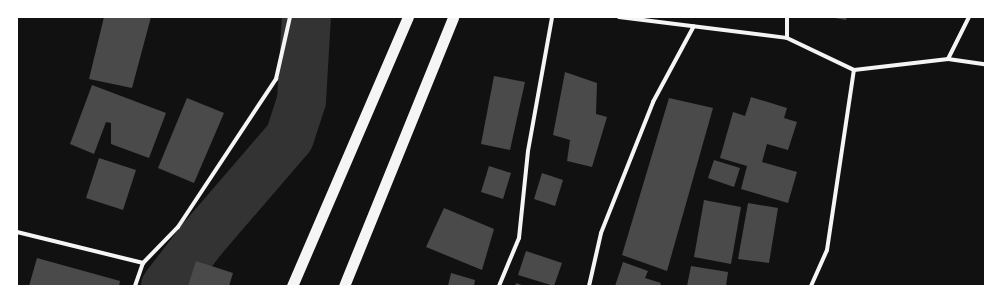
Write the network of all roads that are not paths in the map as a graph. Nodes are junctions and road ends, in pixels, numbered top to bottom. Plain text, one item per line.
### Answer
1 (290, 17) edge
2 (408, 17) edge
3 (453, 17) edge
4 (552, 17) edge
5 (619, 17) edge
6 (787, 17) edge
7 (969, 17) edge
8 (694, 26) junction
9 (787, 38) junction
10 (948, 58) junction
11 (985, 64) edge
12 (854, 70) junction
13 (17, 232) edge
14 (143, 263) junction
15 (135, 286) edge
16 (292, 286) edge
17 (344, 286) edge
18 (499, 286) edge
19 (589, 286) edge
20 (811, 286) edge

1 - 14 street
2 - 16 highway
3 - 17 highway
4 - 18 street
5 - 8 street
6 - 9 street
7 - 10 street
8 - 9 street
8 - 19 street
9 - 12 street
10 - 11 street
10 - 12 street
12 - 20 street
13 - 14 street
14 - 15 street

